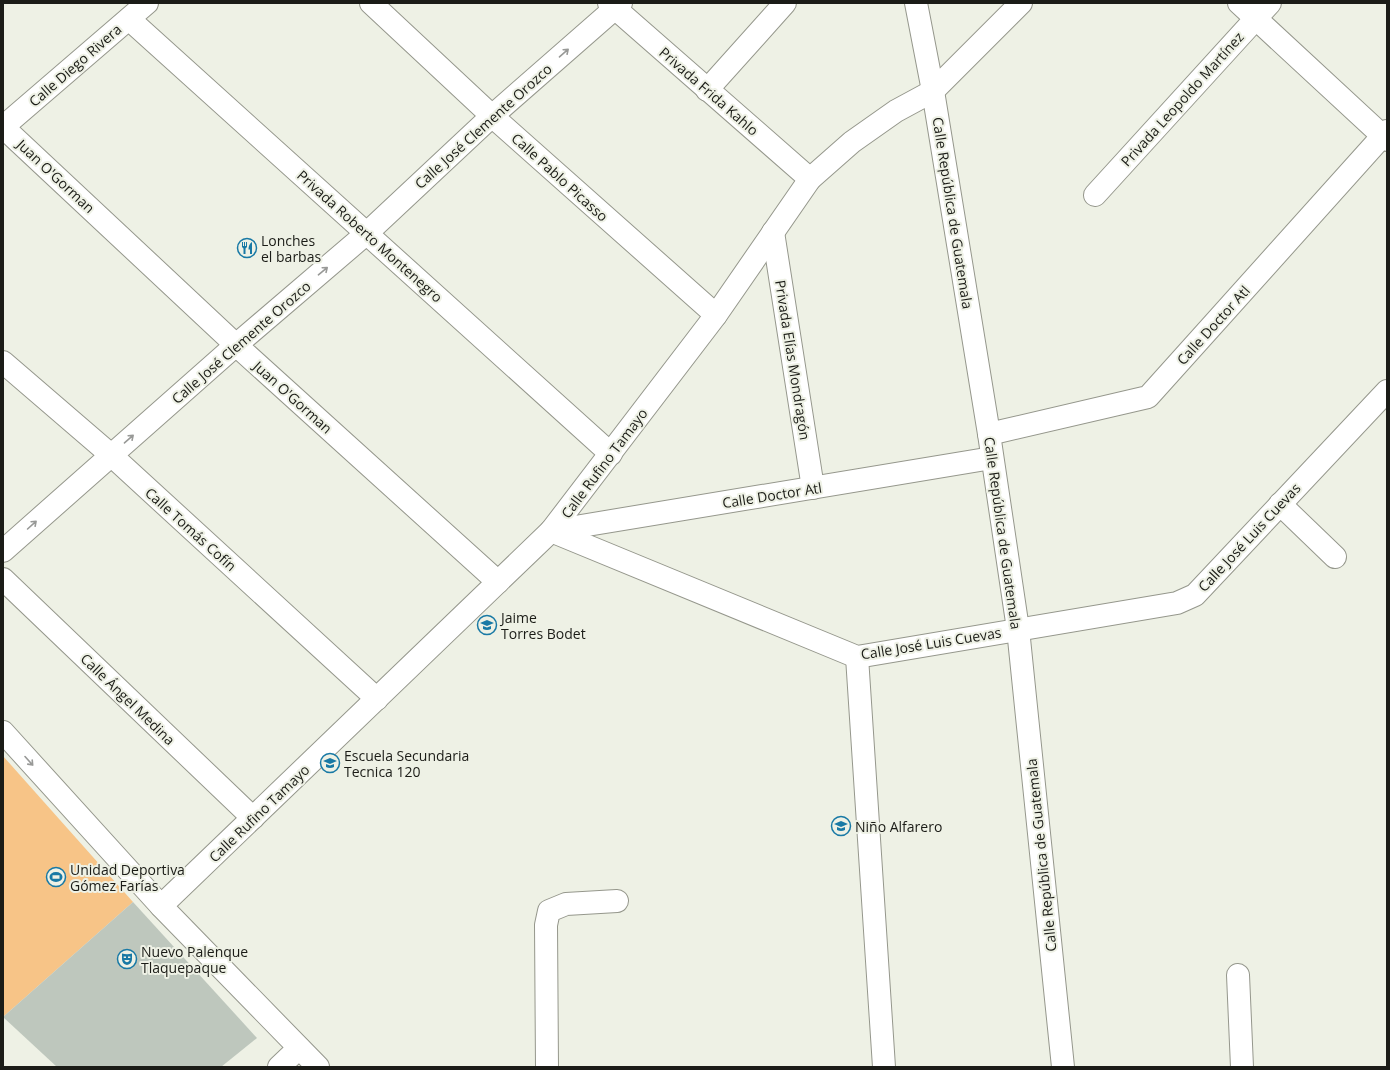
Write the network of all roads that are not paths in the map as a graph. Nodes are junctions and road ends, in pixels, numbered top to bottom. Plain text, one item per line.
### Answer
1 (147, 3) edge
2 (371, 3) edge
3 (785, 3) edge
4 (916, 3) edge
5 (1021, 3) edge
6 (1239, 3) edge
7 (615, 5) edge
8 (1263, 11) edge
9 (129, 19) junction
10 (707, 90) junction
11 (933, 91) junction
12 (492, 116) junction
13 (3, 127) edge
14 (1386, 136) edge
15 (810, 179) junction
16 (1095, 195) dead end
17 (773, 232) junction
18 (367, 233) junction
19 (716, 315) junction
20 (236, 345) junction
21 (3, 362) edge
22 (1387, 391) edge
23 (989, 434) junction
24 (611, 454) junction
25 (111, 455) junction
26 (992, 458) junction
27 (813, 488) junction
28 (1280, 504) junction
29 (551, 531) junction
30 (3, 551) edge
31 (1335, 556) dead end
32 (3, 579) edge
33 (498, 582) junction
34 (1018, 629) junction
35 (857, 657) junction
36 (377, 699) junction
37 (3, 732) edge
38 (253, 818) junction
39 (617, 901) dead end
40 (161, 906) junction
41 (1238, 975) dead end
42 (299, 1048) junction
43 (279, 1067) edge
44 (318, 1067) edge
45 (547, 1067) edge
46 (884, 1067) edge
47 (1063, 1067) edge
48 (1242, 1067) edge

1 - 9 street, Calle Diego Rivera
2 - 12 street, Calle Pablo Picasso
3 - 10 street
4 - 11 street, Calle República de Guatemala
5 - 11 street, Calle Rufino Tamayo
6 - 8 street
7 - 10 street, Privada Frida Kahlo
12 -> 7 street, Calle José Clemente Orozco
8 - 14 street
8 - 16 street, Privada Leopoldo Martínez
9 - 13 street, Calle Diego Rivera
9 - 18 street, Privada Roberto Montenegro
10 - 15 street, Privada Frida Kahlo
11 - 15 street, Calle Rufino Tamayo
11 - 23 street, Calle República de Guatemala
12 - 18 street, Calle José Clemente Orozco
12 - 19 street, Calle Pablo Picasso
13 - 20 street, Juan O'Gorman
14 - 23 street, Calle Doctor Atl
15 - 17 street, Calle Rufino Tamayo
17 - 19 street, Calle Rufino Tamayo
17 - 27 street, Privada Elías Mondragón
20 -> 18 street, Calle José Clemente Orozco
18 - 24 street, Privada Roberto Montenegro
19 - 24 street, Calle Rufino Tamayo
25 -> 20 street, Calle José Clemente Orozco
20 - 33 street, Juan O'Gorman
21 - 25 street, Calle Tomás Cofín
22 - 28 street, Calle José Luis Cuevas
23 - 26 street, Calle República de Guatemala
24 - 29 street, Calle Rufino Tamayo
30 -> 25 street, Calle José Clemente Orozco
25 - 36 street, Calle Tomás Cofín
26 - 27 street, Calle Doctor Atl
26 - 34 street, Calle República de Guatemala
27 - 29 street, Calle Doctor Atl
28 - 31 street
28 - 34 street, Calle José Luis Cuevas
29 - 33 street, Calle Rufino Tamayo
29 - 35 street, Calle José Luis Cuevas
32 - 38 street, Calle Ángel Medina
33 - 36 street, Calle Rufino Tamayo
34 - 35 street, Calle José Luis Cuevas
34 - 47 street, Calle República de Guatemala
35 - 46 street
36 - 38 street, Calle Rufino Tamayo
37 -> 40 street
38 - 40 street, Calle Rufino Tamayo
39 - 45 street
40 - 42 street
41 - 48 street
42 - 43 street
42 - 44 street

